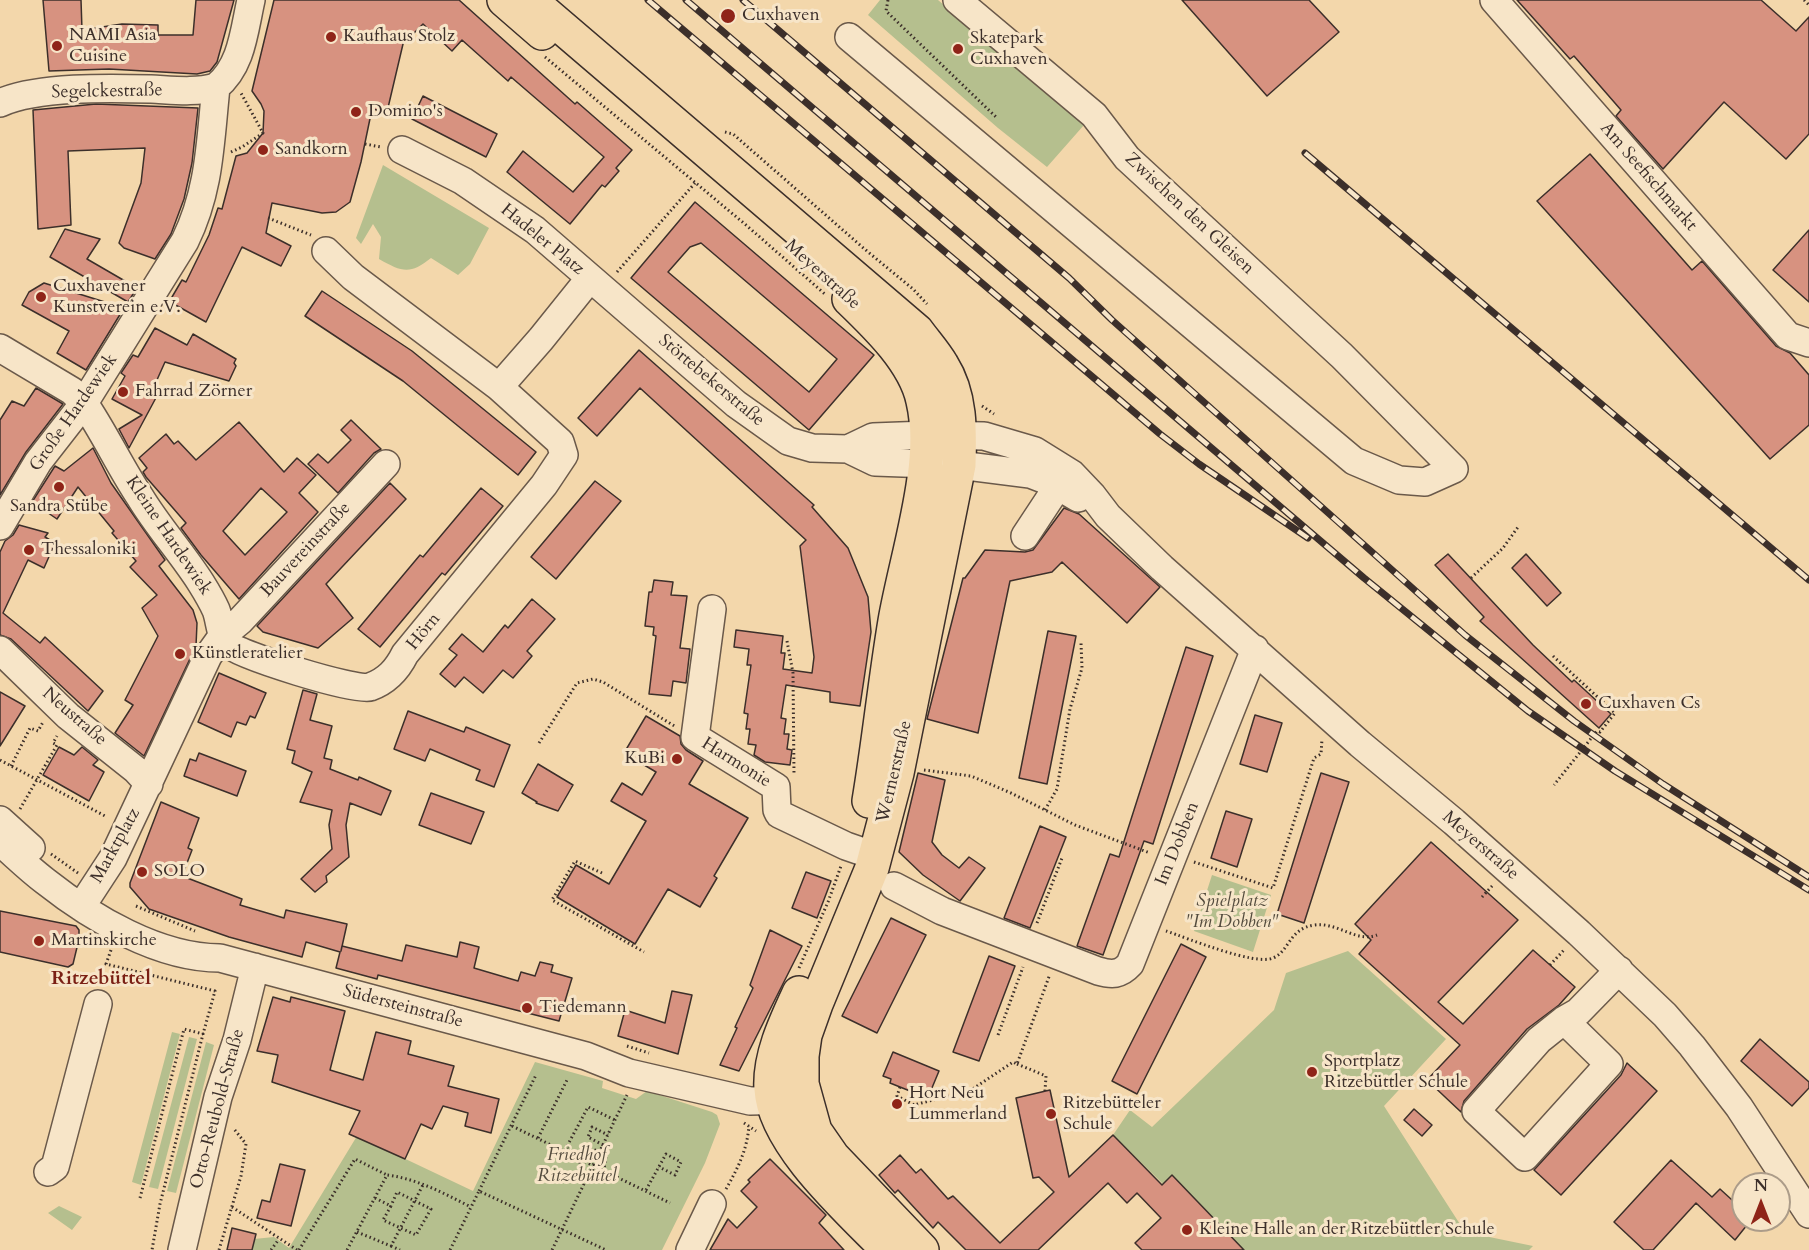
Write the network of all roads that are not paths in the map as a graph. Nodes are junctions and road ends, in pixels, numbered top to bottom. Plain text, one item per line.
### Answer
1 (251, 0) edge
2 (504, 0) edge
3 (530, 0) edge
4 (957, 0) edge
5 (1494, 0) edge
6 (849, 37) dead end
7 (228, 89) junction
8 (0, 103) edge
9 (402, 150) dead end
10 (326, 251) road end
11 (596, 284) junction
12 (1809, 344) edge
13 (0, 348) edge
14 (499, 387) junction
15 (78, 397) junction
16 (926, 449) junction
17 (959, 449) junction
18 (386, 464) dead end
19 (1058, 486) junction
20 (1108, 516) junction
21 (0, 526) edge
22 (1024, 536) dead end
23 (712, 609) dead end
24 (223, 635) junction
25 (0, 650) edge
26 (1255, 650) junction
27 (149, 784) junction
28 (5, 833) edge
29 (867, 854) junction
30 (894, 886) dead end
31 (86, 900) junction
32 (255, 968) junction
33 (1619, 970) junction
34 (94, 1003) joint
35 (1564, 1020) junction
36 (805, 1099) junction
37 (772, 1101) junction
38 (712, 1204) road end
39 (1809, 1214) edge
40 (182, 1250) edge
41 (690, 1250) edge
42 (888, 1250) edge
43 (922, 1250) edge

1 - 7 street
2 - 16 main road, Meyerstraße
3 - 17 main road, Meyerstraße
4 - 6 street, Zwischen den Gleisen
5 - 12 street, Am Seefischmarkt
7 - 8 street, Segelckestraße
7 - 15 street, Große Hardewiek
9 - 11 street, Hadeler Platz
10 - 14 street
11 - 14 street, Hadeler Platz
11 - 16 street, Störtebekerstraße
13 - 15 street
14 - 24 street, Hörn
15 - 21 street, Große Hardewiek
15 - 24 street, Kleine Hardewiek
16 - 17 street, Meyerstraße
16 - 29 main road, Wernerstraße
17 - 19 street, Meyerstraße
17 - 20 street, Meyerstraße
17 - 29 main road, Wernerstraße
18 - 24 street, Bauvereinstraße
19 - 20 street, Meyerstraße
19 - 22 street
20 - 26 street, Meyerstraße
23 - 29 street, Harmonie
24 - 27 street
25 - 27 street, Neustraße
26 - 30 street, Im Dobben
26 - 33 street, Meyerstraße
27 - 31 street, Marktplatz
28 - 31 street, Südersteinstraße
29 - 36 main road, Wernerstraße
29 - 37 main road, Wernerstraße
31 - 32 street, Südersteinstraße
32 - 37 street, Südersteinstraße
32 - 40 street, Otto-Reubold-Straße
33 - 35 street
33 - 39 street, Meyerstraße
34 - 34 street
35 - 35 street
36 - 37 street, Südersteinstraße
36 - 43 main road, Wernerstraße
37 - 42 main road
38 - 41 street

